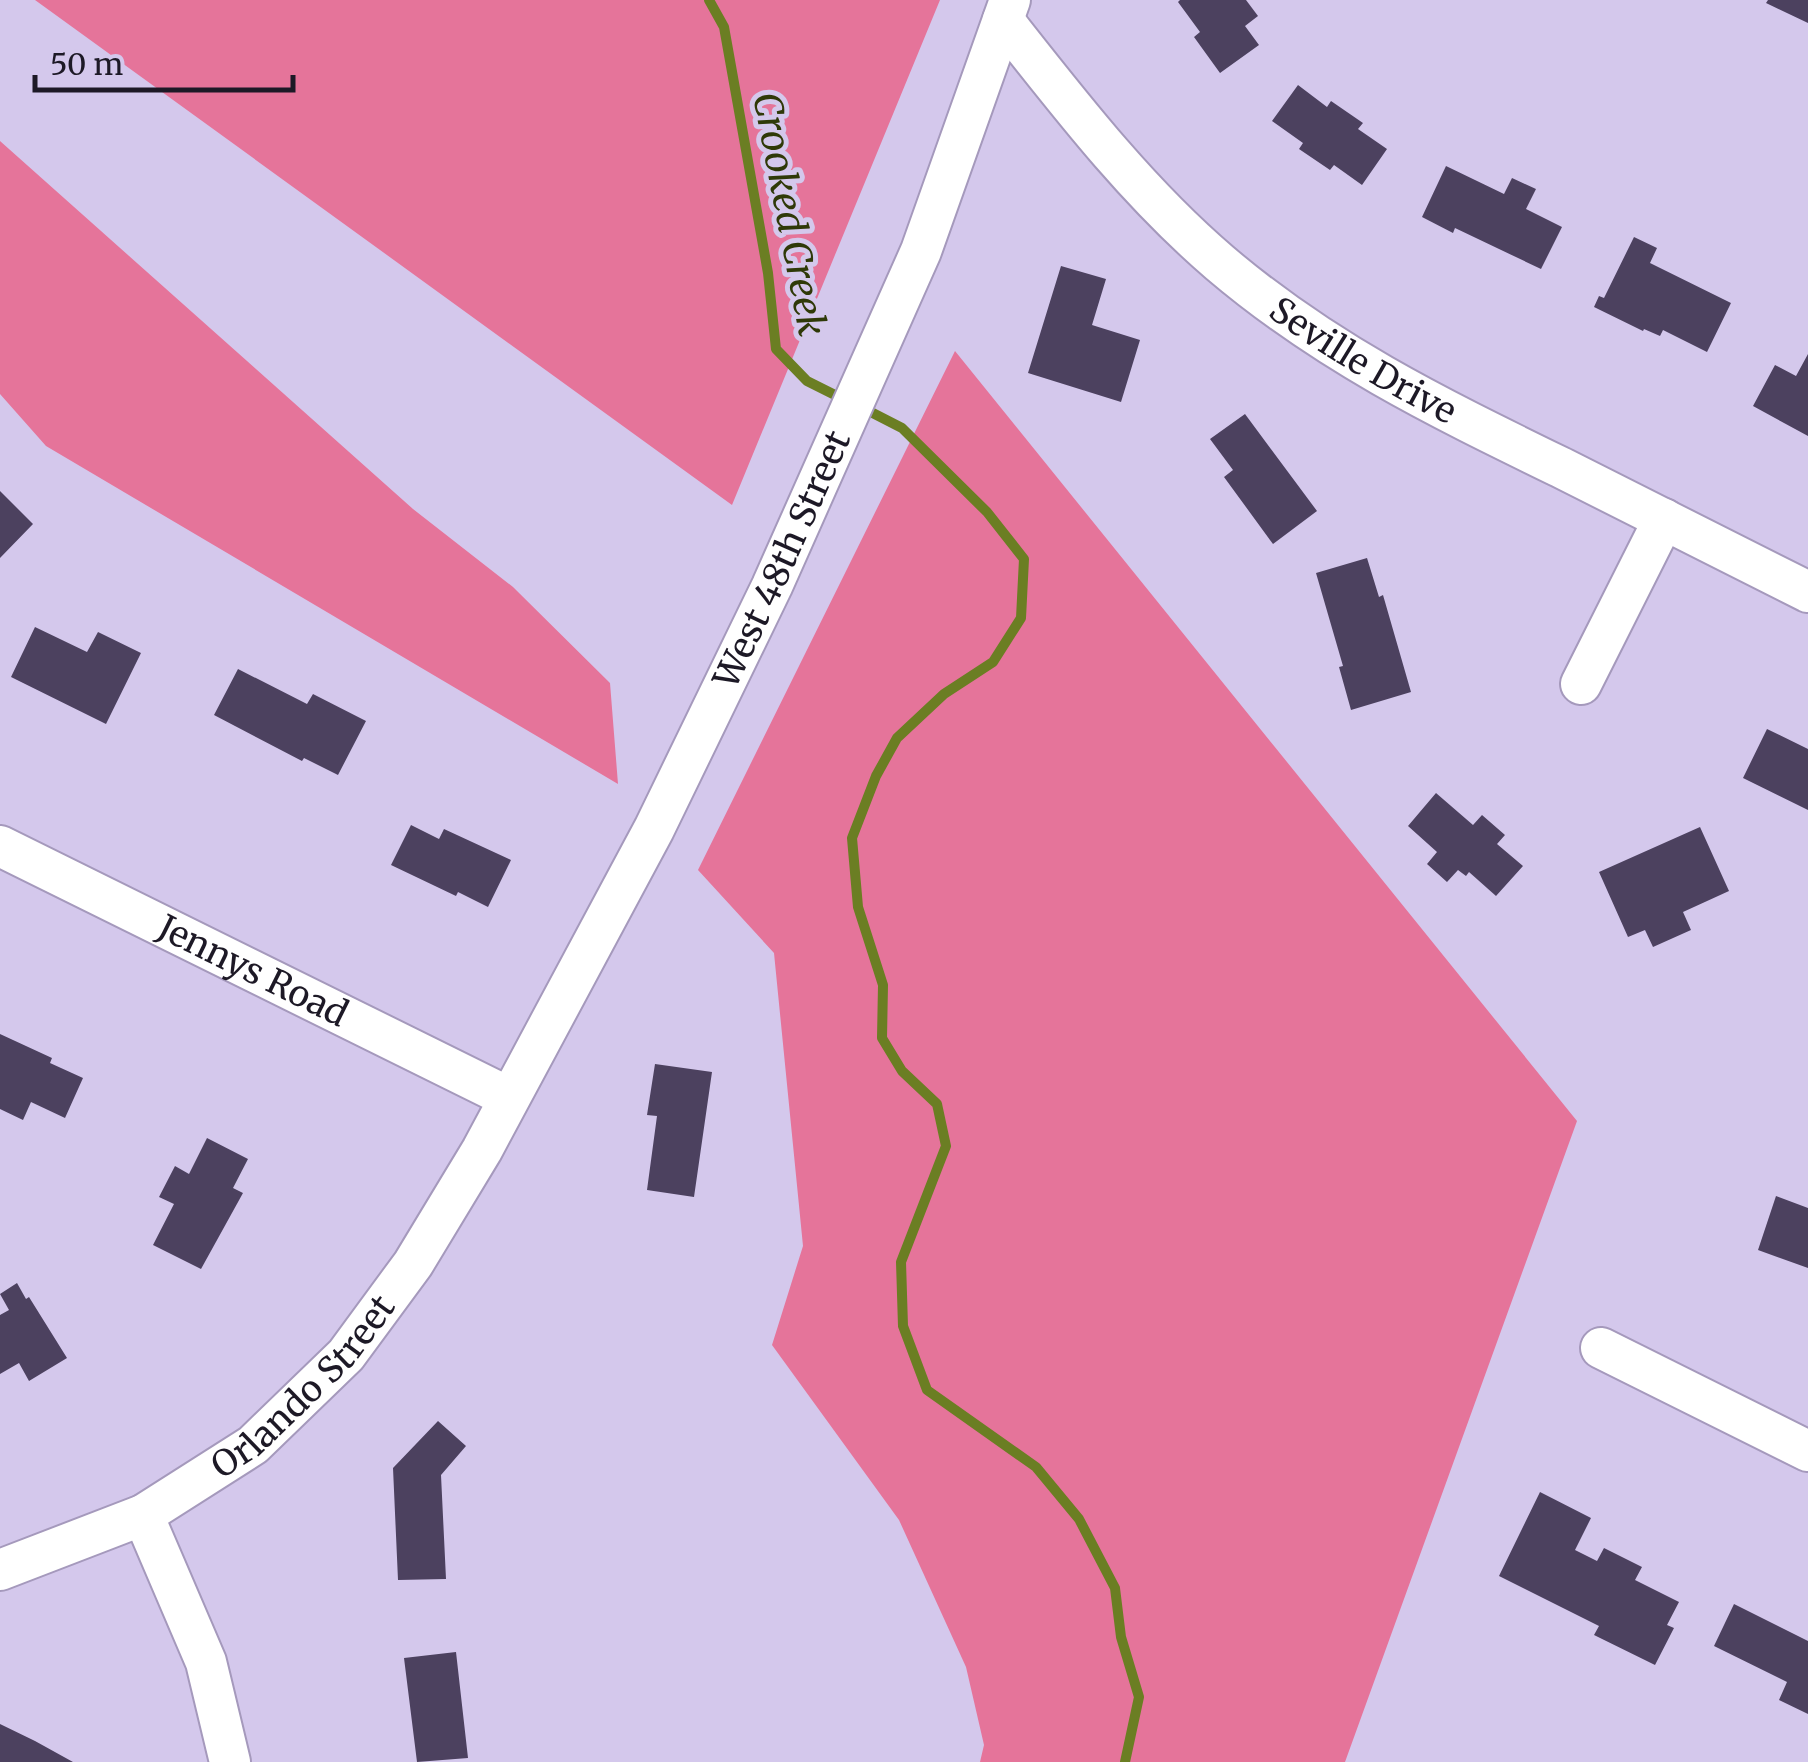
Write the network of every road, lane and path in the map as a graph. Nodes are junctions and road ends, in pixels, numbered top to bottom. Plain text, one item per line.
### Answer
1 (1006, 10) edge
2 (1664, 519) junction
3 (1808, 592) edge
4 (1581, 684) dead end
5 (0, 846) edge
6 (508, 1097) junction
7 (1601, 1348) dead end
8 (1808, 1451) edge
9 (143, 1515) junction
10 (0, 1570) edge
11 (230, 1762) edge

1 - 2 street, Seville Drive
1 - 6 street, West 48th Street
2 - 3 street, Seville Drive
2 - 4 street
5 - 6 street, Jennys Road
6 - 9 street, Orlando Street
7 - 8 street
9 - 10 street, Orlando Street
9 - 11 street

